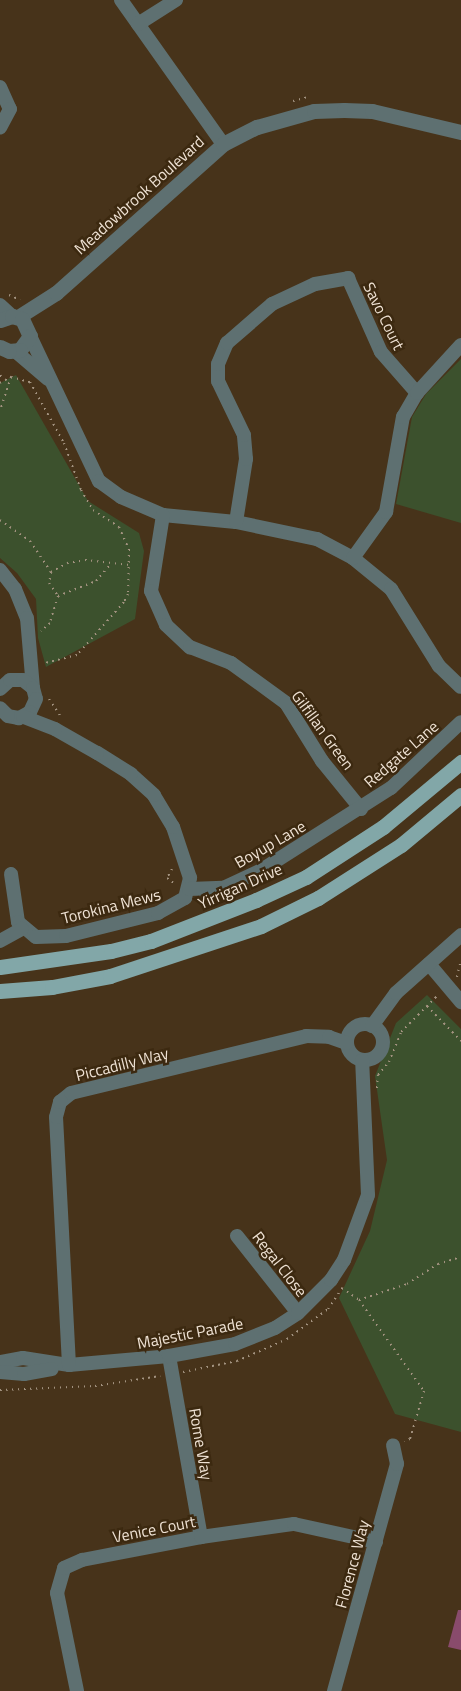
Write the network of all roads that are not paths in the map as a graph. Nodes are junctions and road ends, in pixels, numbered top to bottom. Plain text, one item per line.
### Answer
1 (121, 0) edge
2 (177, 0) edge
3 (138, 24) junction
4 (0, 87) edge
5 (0, 128) edge
6 (461, 132) edge
7 (223, 144) junction
8 (56, 293) junction
9 (0, 304) edge
10 (10, 318) edge
11 (30, 333) junction
12 (461, 345) edge
13 (6, 352) edge
14 (50, 380) junction
15 (417, 393) junction
16 (163, 515) junction
17 (236, 522) junction
18 (353, 558) junction
19 (0, 570) edge
20 (27, 650) junction
21 (13, 680) junction
22 (461, 687) edge
23 (0, 689) edge
24 (38, 694) junction
25 (1, 710) edge
26 (23, 717) junction
27 (461, 723) edge
28 (63, 727) junction
29 (461, 762) edge
30 (461, 795) edge
31 (361, 809) junction
32 (11, 874) dead end
33 (188, 891) junction
34 (22, 928) junction
35 (461, 935) edge
36 (0, 941) edge
37 (429, 964) junction
38 (0, 967) edge
39 (110, 976) junction
40 (0, 991) edge
41 (0, 1001) edge
42 (461, 1002) edge
43 (372, 1026) junction
44 (346, 1042) junction
45 (362, 1060) junction
46 (237, 1236) dead end
47 (298, 1313) junction
48 (169, 1356) junction
49 (0, 1362) edge
50 (64, 1365) junction
51 (0, 1372) edge
52 (393, 1445) road end
53 (201, 1537) junction
54 (375, 1542) junction
55 (77, 1691) edge
56 (334, 1691) edge

1 - 3 street
2 - 3 street
3 - 7 street
4 - 5 street
6 - 7 street, Meadowbrook Boulevard
7 - 8 street, Meadowbrook Boulevard
8 - 10 street, Meadowbrook Boulevard
8 - 11 street, Meadowbrook Boulevard
9 - 10 street
10 - 11 street
11 - 13 street, Meadowbrook Boulevard
11 - 14 street
12 - 15 street
13 - 14 street
14 - 16 street
15 - 17 street, Savo Court
15 - 18 street
16 - 17 street
16 - 31 street, Gilfillan Green
17 - 18 street
18 - 22 street
19 - 20 street
20 - 21 street
20 - 24 street
21 - 23 street
21 - 24 street
24 - 26 street
24 - 28 street
25 - 26 street
26 - 28 street
27 - 31 street, Redgate Lane
28 - 33 street
29 - 38 main road, Yirrigan Drive
30 - 39 main road
31 - 33 street, Boyup Lane
32 - 34 street
33 - 34 street, Torokina Mews
34 - 36 street
35 - 37 street
37 - 42 street
37 - 43 street
39 - 40 main road
39 - 41 main road
43 - 44 street
43 - 45 street
44 - 45 street
44 - 50 street, Piccadilly Way
45 - 47 street, Majestic Parade
46 - 47 street, Regal Close
47 - 48 street, Majestic Parade
48 - 50 street, Majestic Parade
48 - 53 street, Rome Way
49 - 50 street, Majestic Parade
50 - 51 street, Majestic Parade
52 - 54 street, Florence Way
53 - 54 street, Venice Court
53 - 55 street, Venice Court
54 - 56 street, Florence Way

